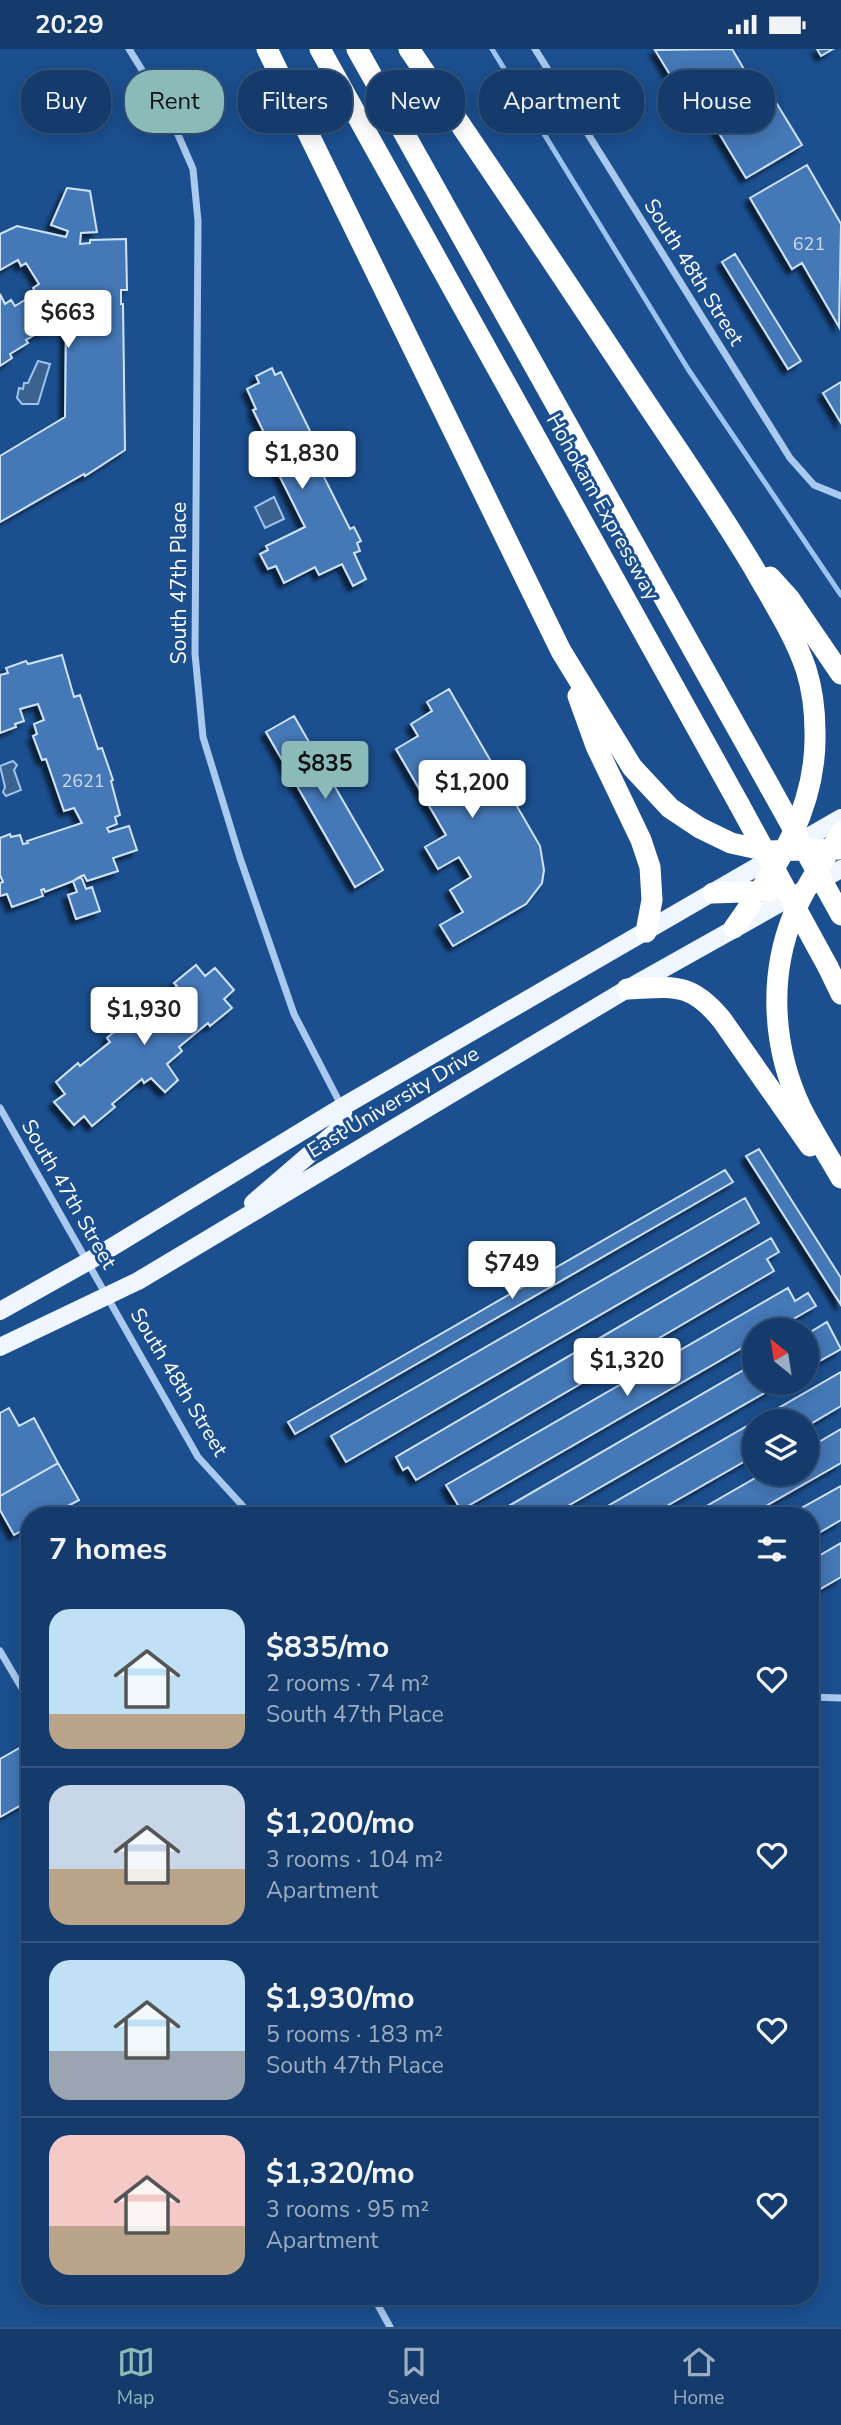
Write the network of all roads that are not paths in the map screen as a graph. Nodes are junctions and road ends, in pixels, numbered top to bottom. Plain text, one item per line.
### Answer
1 (130, 49) edge
2 (267, 49) edge
3 (320, 49) edge
4 (356, 49) edge
5 (409, 49) edge
6 (535, 49) edge
7 (841, 496) edge
8 (733, 533) junction
9 (561, 651) junction
10 (841, 674) edge
11 (841, 818) edge
12 (838, 844) edge
13 (786, 851) junction
14 (841, 869) edge
15 (806, 889) junction
16 (841, 890) edge
17 (760, 891) junction
18 (713, 893) junction
19 (841, 915) edge
20 (734, 928) junction
21 (646, 932) junction
22 (627, 989) junction
23 (841, 993) edge
24 (342, 1107) junction
25 (0, 1108) edge
26 (841, 1178) edge
27 (841, 1183) edge
28 (222, 1231) junction
29 (89, 1261) junction
30 (108, 1296) junction
31 (0, 1311) edge
32 (0, 1347) edge
33 (244, 1507) edge
34 (0, 1651) edge
35 (21, 1687) edge
36 (819, 1697) edge
37 (841, 1698) edge
38 (378, 2305) edge
39 (390, 2327) edge

1 - 24 street, South 47th Place
2 - 9 highway
3 - 23 highway, Hohokam Expressway, bridge
4 - 19 highway, Hohokam Expressway, bridge
5 - 8 highway
6 - 7 street, South 48th Street
8 - 10 highway
8 - 13 highway
9 - 13 highway
9 - 21 highway
11 - 13 main road, East University Drive
12 - 13 highway
12 - 15 highway
13 - 17 highway
13 - 18 main road, East University Drive
14 - 15 main road, East University Drive
15 - 16 highway
15 - 17 highway
15 - 20 main road, East University Drive
15 - 26 highway
17 - 18 highway
17 - 20 highway
18 - 21 main road, East University Drive
20 - 22 main road, East University Drive
21 - 24 main road, East University Drive
22 - 27 highway
22 - 28 main road, East University Drive
24 - 28 main road
24 - 29 main road, East University Drive
25 - 29 street, South 47th Street
28 - 30 main road, East University Drive
29 - 30 street, South 47th Street
29 - 31 main road, East University Drive
30 - 32 main road, East University Drive
30 - 33 street, South 48th Street
34 - 35 street
36 - 37 street
38 - 39 street

